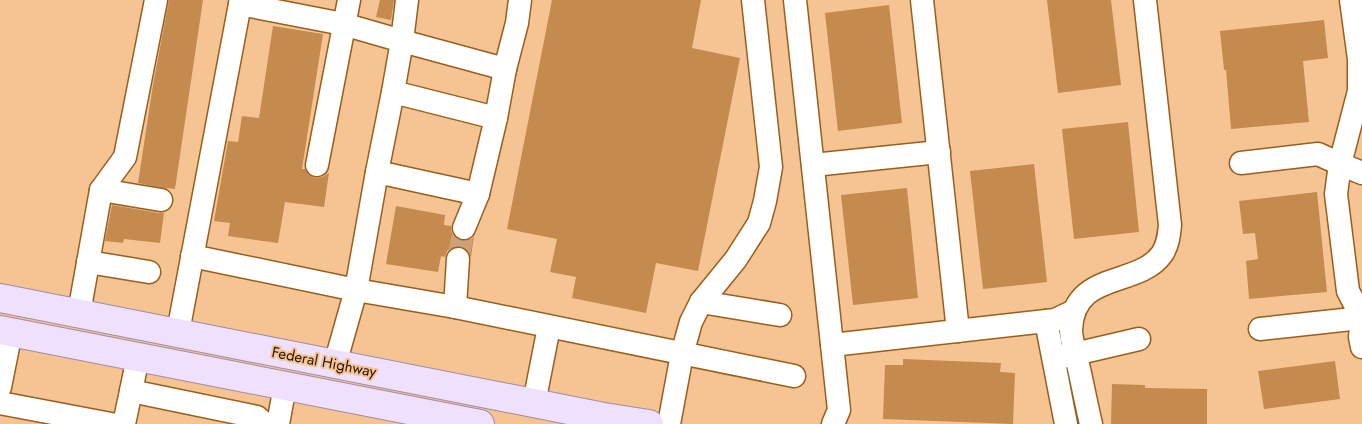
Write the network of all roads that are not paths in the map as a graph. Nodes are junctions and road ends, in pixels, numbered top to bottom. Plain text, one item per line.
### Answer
1 (156, 0) edge
2 (349, 0) edge
3 (407, 0) edge
4 (520, 0) edge
5 (753, 0) edge
6 (795, 0) edge
7 (922, 0) edge
8 (1145, 0) edge
9 (1351, 0) edge
10 (240, 2) edge
11 (343, 24) junction
12 (402, 41) junction
13 (505, 69) junction
14 (393, 92) junction
15 (496, 118) junction
16 (939, 152) junction
17 (1241, 163) dead end
18 (1340, 164) junction
19 (317, 165) dead end
20 (813, 165) junction
21 (377, 172) junction
22 (1362, 173) edge
23 (101, 190) junction
24 (478, 194) junction
25 (161, 200) dead end
26 (464, 228) tunnel mouth
27 (192, 256) junction
28 (458, 259) tunnel mouth
29 (88, 262) junction
30 (149, 272) dead end
31 (356, 290) junction
32 (0, 298) edge
33 (702, 302) junction
34 (454, 307) junction
35 (1074, 311) junction
36 (79, 313) junction
37 (780, 315) dead end
38 (1362, 318) edge
39 (1046, 321) junction
40 (550, 327) junction
41 (1260, 329) dead end
42 (6, 331) edge
43 (958, 331) junction
44 (178, 332) junction
45 (1139, 339) dead end
46 (832, 345) junction
47 (1362, 346) edge
48 (682, 354) junction
49 (1076, 354) junction
50 (138, 357) junction
51 (1053, 358) junction
52 (335, 364) junction
53 (794, 376) dead end
54 (285, 386) junction
55 (0, 387) edge
56 (131, 391) junction
57 (0, 403) edge
58 (534, 403) junction
59 (405, 409) junction
60 (604, 417) junction
61 (111, 424) edge
62 (124, 424) edge
63 (265, 424) edge
64 (278, 424) edge
65 (477, 424) edge
66 (574, 424) edge
67 (649, 424) edge
68 (669, 424) edge
69 (833, 424) edge
70 (1066, 424) edge
71 (1091, 424) edge

1 - 23 street
2 - 11 street
3 - 12 street
4 - 13 street
5 - 33 street
6 - 20 street
7 - 16 street
8 - 35 street
9 - 18 street
10 - 11 street
10 - 27 street
11 - 12 street
11 - 19 street
12 - 13 street
12 - 14 street
13 - 15 street
14 - 15 street
14 - 21 street
15 - 24 street
16 - 20 street
16 - 43 street
17 - 18 street
18 - 22 street
18 - 38 street
20 - 46 street
21 - 24 street
21 - 31 street
23 - 25 street
23 - 29 street
24 - 26 street
27 - 31 street
27 - 44 street
28 - 34 street
29 - 30 street
29 - 36 street
31 - 34 street
31 - 52 street
32 - 36 main road, Federal Highway
33 - 37 street
33 - 48 street
34 - 40 street
35 - 39 street
35 - 49 street
36 - 44 main road, Federal Highway
38 - 41 street
38 - 47 street
39 - 43 street
39 - 51 street
40 - 48 street
40 - 58 street
42 - 50 main road, Federal Highway
42 - 55 street
43 - 46 street
44 - 52 main road, Federal Highway
45 - 49 street
46 - 69 street
48 - 53 street
48 - 68 street
49 - 51 street
49 - 71 street
50 - 54 main road, Federal Highway
50 - 56 street
51 - 70 street
52 - 58 main road, Federal Highway
54 - 59 main road, Federal Highway
54 - 64 street
56 - 62 street
56 - 63 street
57 - 61 street
58 - 59 main road
58 - 60 main road, Federal Highway
59 - 65 main road, Federal Highway
60 - 66 main road
60 - 67 main road, Federal Highway

